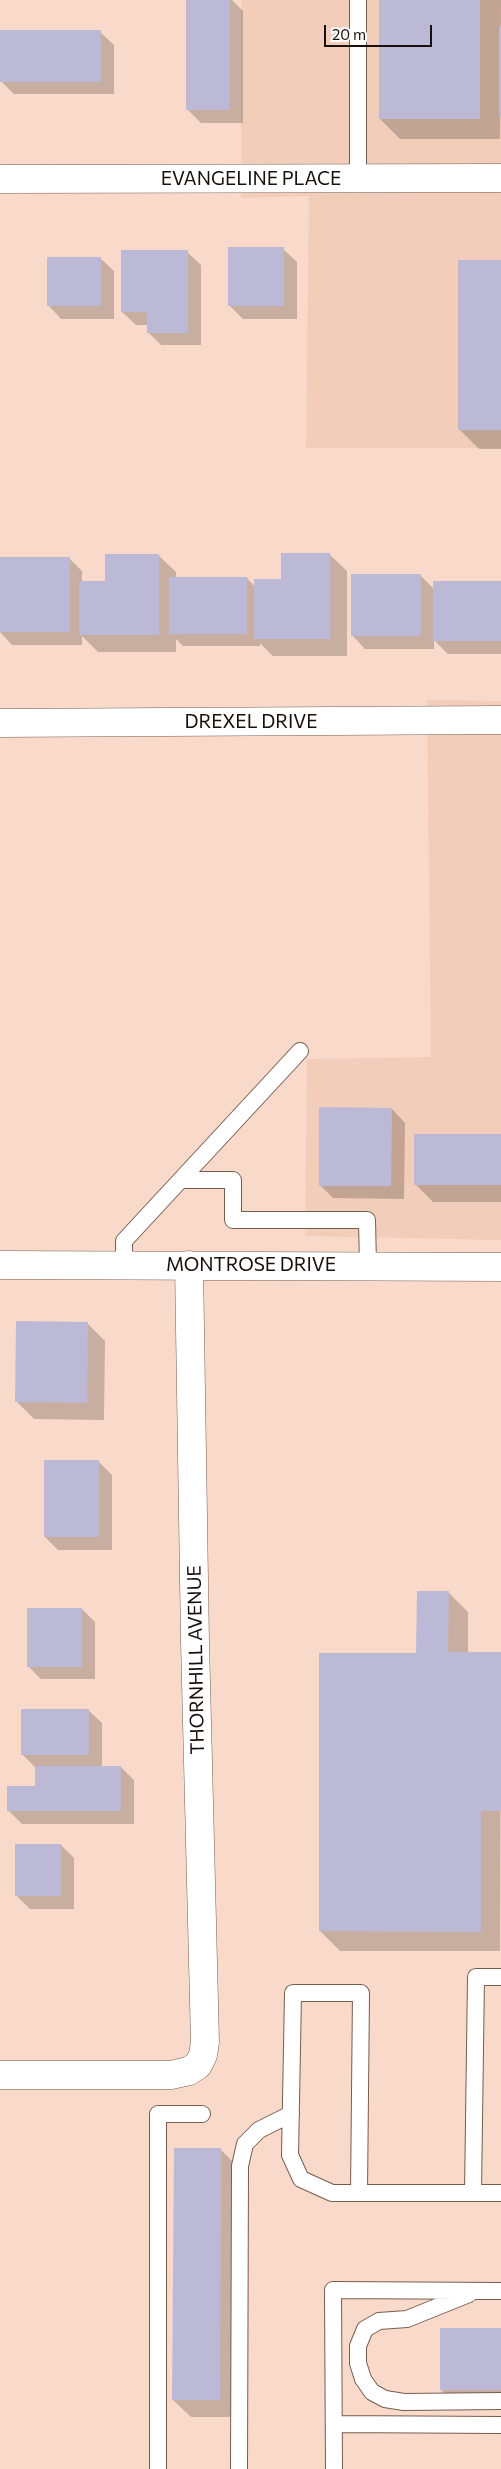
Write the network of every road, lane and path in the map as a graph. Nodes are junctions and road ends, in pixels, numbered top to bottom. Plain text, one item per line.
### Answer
1 (358, 0) edge
2 (501, 178) edge
3 (0, 179) edge
4 (358, 179) junction
5 (501, 720) edge
6 (0, 723) edge
7 (300, 1052) dead end
8 (181, 1180) junction
9 (0, 1265) edge
10 (124, 1265) junction
11 (189, 1265) junction
12 (368, 1266) junction
13 (501, 1267) edge
14 (501, 1977) edge
15 (0, 2075) edge
16 (202, 2114) dead end
17 (291, 2114) junction
18 (359, 2193) junction
19 (473, 2193) junction
20 (501, 2193) edge
21 (478, 2291) junction
22 (501, 2291) edge
23 (501, 2401) edge
24 (334, 2424) junction
25 (501, 2425) edge
26 (158, 2469) edge
27 (239, 2469) edge
28 (334, 2469) edge

1 - 4 lane
2 - 4 street, EVANGELINE PLACE
3 - 4 street, EVANGELINE PLACE
5 - 6 street, DREXEL DRIVE
7 - 8 lane
8 - 10 lane
8 - 12 lane
9 - 10 street, MONTROSE DRIVE
10 - 11 street, MONTROSE DRIVE
11 - 12 street, MONTROSE DRIVE
11 - 15 street, THORNHILL AVENUE
12 - 13 street, MONTROSE DRIVE
14 - 19 lane
16 - 26 lane
17 - 18 lane
17 - 18 lane
17 - 27 lane
18 - 19 lane
19 - 20 lane
21 - 22 lane
21 - 23 lane
21 - 24 lane
24 - 25 lane
24 - 28 lane

